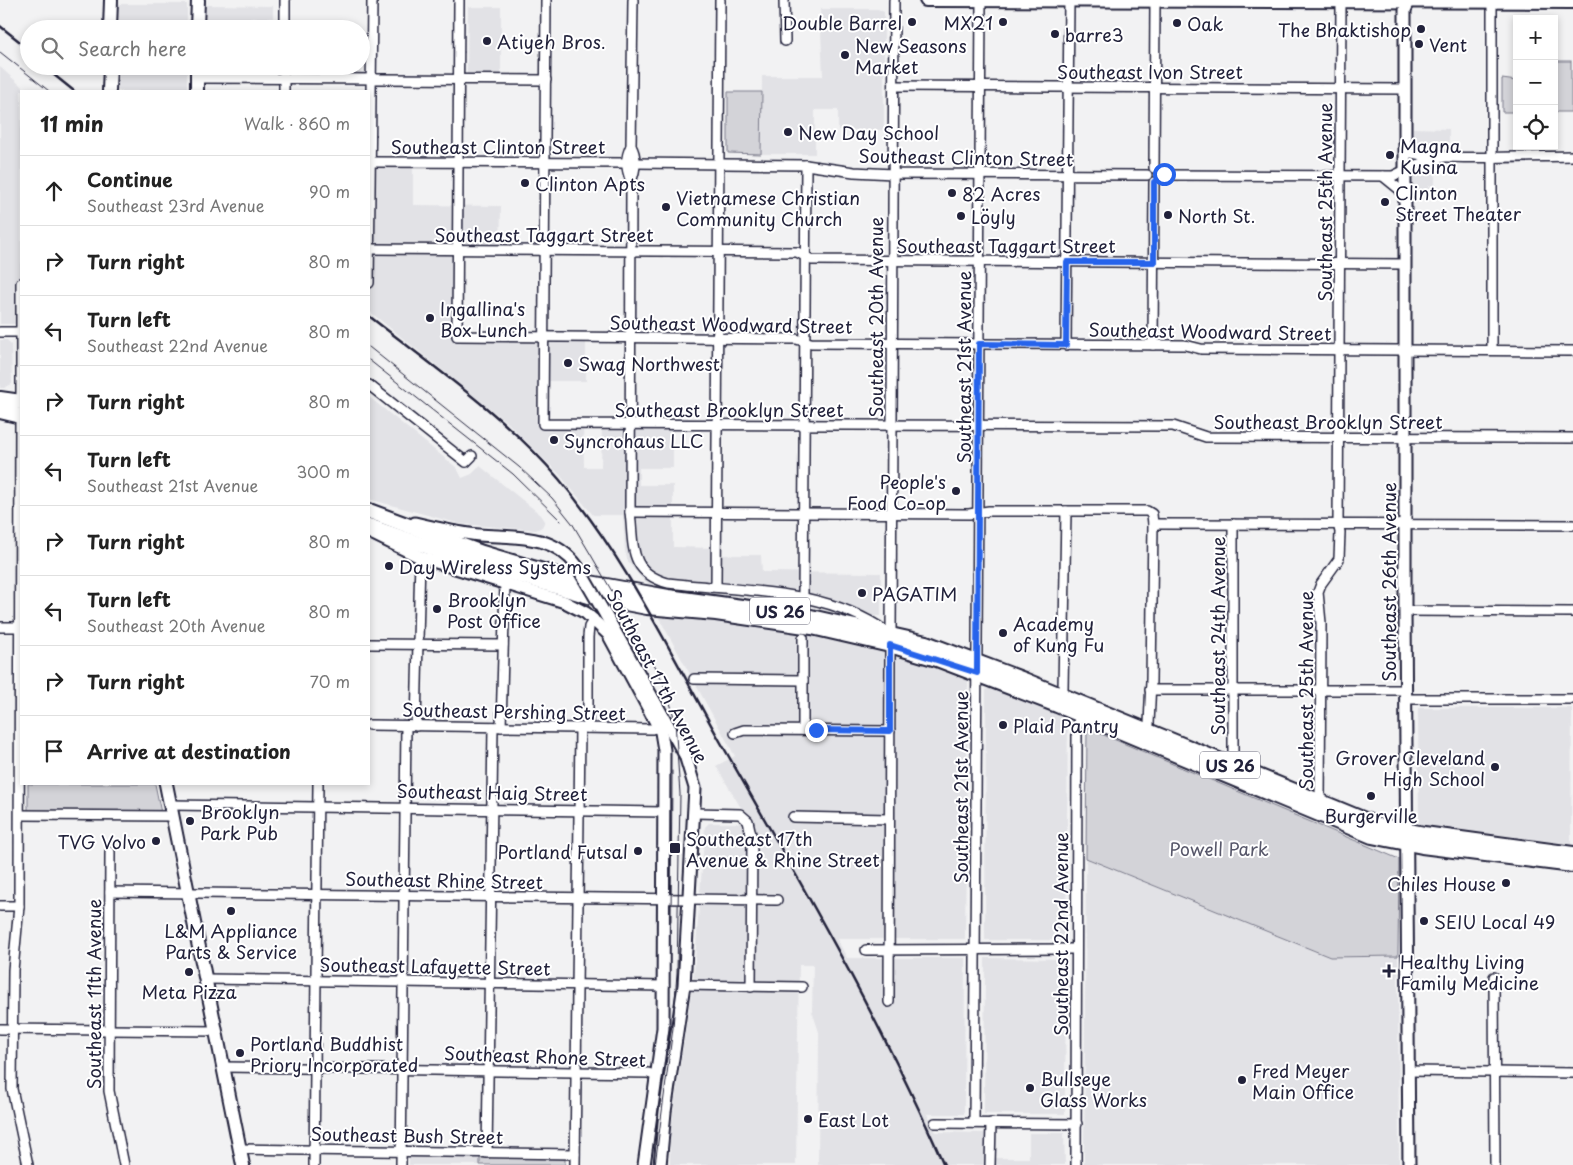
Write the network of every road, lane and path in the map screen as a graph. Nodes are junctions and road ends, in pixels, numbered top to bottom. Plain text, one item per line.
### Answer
1 (111, 0) edge
2 (198, 0) edge
3 (285, 0) edge
4 (372, 0) edge
5 (459, 0) edge
6 (546, 0) edge
7 (633, 0) edge
8 (720, 0) edge
9 (784, 0) edge
10 (894, 0) edge
11 (926, 0) edge
12 (941, 0) edge
13 (981, 0) edge
14 (1069, 0) edge
15 (1155, 1) edge
16 (1269, 1) edge
17 (1410, 1) edge
18 (1341, 2) junction
19 (1492, 2) junction
20 (1573, 2) edge
21 (110, 20) edge
22 (198, 20) edge
23 (284, 20) edge
24 (785, 41) dead end
25 (110, 75) edge
26 (284, 75) edge
27 (197, 79) edge
28 (284, 79) junction
29 (371, 80) junction
30 (459, 80) junction
31 (546, 80) junction
32 (894, 86) junction
33 (981, 87) junction
34 (1155, 87) junction
35 (1068, 88) junction
36 (1341, 89) junction
37 (1405, 89) junction
38 (109, 90) edge
39 (284, 90) edge
40 (1405, 151) junction
41 (1448, 156) junction
42 (1573, 156) edge
43 (1492, 157) junction
44 (370, 162) edge
45 (458, 163) junction
46 (545, 163) junction
47 (631, 163) junction
48 (719, 164) junction
49 (806, 165) junction
50 (1405, 170) junction
51 (893, 174) junction
52 (980, 174) junction
53 (1067, 174) junction
54 (1156, 175) junction
55 (1341, 176) junction
56 (1383, 176) junction
57 (1405, 198) junction
58 (370, 249) edge
59 (457, 250) junction
60 (545, 250) junction
61 (631, 250) junction
62 (718, 251) junction
63 (806, 256) junction
64 (893, 261) junction
65 (979, 261) junction
66 (1067, 262) junction
67 (1154, 262) junction
68 (1339, 264) junction
69 (1406, 264) junction
70 (0, 332) edge
71 (20, 332) edge
72 (544, 338) junction
73 (631, 338) junction
74 (718, 338) junction
75 (805, 342) junction
76 (893, 344) junction
77 (979, 344) junction
78 (1066, 345) junction
79 (1153, 345) junction
80 (1339, 350) junction
81 (1405, 350) junction
82 (1492, 350) junction
83 (1573, 351) edge
84 (370, 385) edge
85 (0, 399) edge
86 (20, 409) edge
87 (20, 409) edge
88 (3, 412) edge
89 (631, 426) junction
90 (718, 426) junction
91 (805, 426) junction
92 (893, 426) junction
93 (979, 426) junction
94 (1338, 437) junction
95 (1405, 438) junction
96 (1573, 438) edge
97 (472, 456) dead end
98 (1066, 511) junction
99 (630, 512) junction
100 (717, 512) junction
101 (804, 512) junction
102 (978, 512) junction
103 (891, 513) junction
104 (375, 514) edge
105 (1153, 524) junction
106 (1233, 524) junction
107 (1338, 524) junction
108 (1406, 525) junction
109 (1573, 525) edge
110 (370, 526) edge
111 (370, 532) edge
112 (420, 557) junction
113 (505, 584) junction
114 (716, 586) junction
115 (803, 598) junction
116 (1405, 611) junction
117 (1573, 612) edge
118 (594, 620) junction
119 (0, 627) edge
120 (20, 627) edge
121 (803, 638) dead end
122 (890, 640) junction
123 (370, 644) edge
124 (418, 645) junction
125 (503, 645) junction
126 (977, 667) junction
127 (694, 678) dead end
128 (803, 680) junction
129 (1150, 690) junction
130 (1233, 690) junction
131 (1320, 690) junction
132 (1406, 694) junction
133 (1573, 699) edge
134 (1059, 700) junction
135 (1082, 709) junction
136 (370, 725) edge
137 (406, 726) junction
138 (416, 726) junction
139 (497, 727) junction
140 (659, 727) junction
141 (584, 728) junction
142 (802, 730) junction
143 (890, 731) junction
144 (735, 733) dead end
145 (1144, 736) junction
146 (1230, 771) junction
147 (166, 785) edge
148 (318, 785) edge
149 (318, 807) junction
150 (405, 808) junction
151 (1319, 808) junction
152 (492, 809) junction
153 (579, 809) junction
154 (171, 811) junction
155 (664, 812) junction
156 (695, 813) junction
157 (20, 815) junction
158 (793, 818) dead end
159 (890, 819) junction
160 (1408, 838) junction
161 (110, 852) dead end
162 (1573, 854) edge
163 (1573, 865) edge
164 (110, 892) junction
165 (188, 893) junction
166 (317, 894) junction
167 (404, 896) junction
168 (491, 897) junction
169 (577, 897) junction
170 (662, 898) junction
171 (690, 899) junction
172 (752, 900) junction
173 (777, 900) dead end
174 (0, 906) edge
175 (19, 906) junction
176 (976, 949) junction
177 (1076, 949) junction
178 (866, 950) dead end
179 (889, 950) junction
180 (1494, 978) dead end
181 (205, 979) junction
182 (315, 981) junction
183 (402, 982) junction
184 (490, 984) junction
185 (576, 985) junction
186 (684, 985) junction
187 (664, 986) junction
188 (751, 986) junction
189 (802, 988) dead end
190 (889, 1002) dead end
191 (0, 1029) edge
192 (12, 1029) junction
193 (109, 1031) junction
194 (215, 1031) junction
195 (223, 1067) junction
196 (314, 1068) junction
197 (401, 1069) junction
198 (488, 1070) junction
199 (576, 1071) junction
200 (1408, 1072) junction
201 (1495, 1072) junction
202 (1573, 1072) edge
203 (657, 1076) junction
204 (934, 1123) dead end
205 (974, 1123) junction
206 (990, 1123) junction
207 (1076, 1124) junction
208 (239, 1149) junction
209 (314, 1150) junction
210 (401, 1151) junction
211 (487, 1153) junction
212 (575, 1154) junction
213 (28, 1165) edge
214 (124, 1165) edge
215 (243, 1165) edge
216 (314, 1165) edge
217 (401, 1165) edge
218 (575, 1165) edge
219 (644, 1165) edge
220 (660, 1165) edge
221 (990, 1165) edge
222 (1076, 1165) edge
223 (1409, 1165) edge
224 (1495, 1165) edge

1 - 21 main road
2 - 22 main road
3 - 23 street
4 - 29 street
5 - 30 street
6 - 31 street
7 - 47 street, Southeast 17th Avenue
8 - 48 street
9 - 24 street
10 - 32 street, Southeast 20th Avenue
11 - 12 main road
12 - 13 main road
13 - 14 main road
13 - 33 street, Southeast 21st Avenue
14 - 15 main road
14 - 35 street
15 - 16 main road
15 - 34 street
16 - 18 main road
17 - 18 main road
17 - 19 main road
17 - 37 street, Southeast 26th Avenue
18 - 36 street, Southeast 25th Avenue
19 - 20 main road
19 - 43 street
25 - 38 main road
26 - 28 street
27 - 28 street
28 - 29 street
28 - 39 street
29 - 30 street
29 - 44 street
30 - 31 street
30 - 45 street
31 - 46 street
32 - 33 street, Southeast Ivon Street
32 - 51 street, Southeast 20th Avenue
33 - 35 street, Southeast Ivon Street
33 - 52 street, Southeast 21st Avenue
34 - 35 street, Southeast Ivon Street
34 - 36 street, Southeast Ivon Street
34 - 54 street
35 - 53 street
36 - 37 street, Southeast Ivon Street
36 - 55 street, Southeast 25th Avenue
37 - 40 street, Southeast 26th Avenue
40 - 41 street
40 - 50 street, Southeast 26th Avenue
41 - 43 street
41 - 50 street
42 - 43 street
43 - 82 street
44 - 45 street, Southeast Clinton Street
45 - 46 street, Southeast Clinton Street
45 - 59 street
46 - 47 street, Southeast Clinton Street
46 - 60 street
47 - 48 street, Southeast Clinton Street
47 - 61 street, Southeast 17th Avenue
48 - 49 street, Southeast Clinton Street
48 - 62 street
49 - 51 street, Southeast Clinton Street
49 - 63 street
50 - 56 street
50 - 57 street, Southeast 26th Avenue
51 - 52 street, Southeast Clinton Street
51 - 64 street, Southeast 20th Avenue
52 - 53 street, Southeast Clinton Street
52 - 65 street, Southeast 21st Avenue
53 - 54 street, Southeast Clinton Street
53 - 66 street
54 - 55 street
54 - 67 street
55 - 56 street
55 - 68 street, Southeast 25th Avenue
56 - 57 street
57 - 69 street, Southeast 26th Avenue
58 - 59 street, Southeast Taggart Street
59 - 60 street, Southeast Taggart Street
59 - 72 street, Southeast Woodward Street
60 - 61 street, Southeast Taggart Street
60 - 72 street
61 - 62 street, Southeast Taggart Street
61 - 73 street, Southeast 17th Avenue
62 - 63 street, Southeast Taggart Street
62 - 74 street
63 - 64 street, Southeast Taggart Street
63 - 75 street
64 - 65 street, Southeast Taggart Street
64 - 76 street, Southeast 20th Avenue
65 - 66 street, Southeast Taggart Street
65 - 77 street, Southeast 21st Avenue
66 - 67 street, Southeast Taggart Street
66 - 78 street
67 - 68 street, Southeast Taggart Street
67 - 79 street
68 - 69 street, Southeast Taggart Street
68 - 80 street, Southeast 25th Avenue
69 - 81 street, Southeast 26th Avenue
70 - 71 street
72 - 73 street, Southeast Woodward Street
72 - 89 street, Southeast Brooklyn Street
73 - 74 street, Southeast Woodward Street
73 - 89 street, Southeast 17th Avenue
74 - 75 street, Southeast Woodward Street
74 - 90 street
75 - 76 street, Southeast Woodward Street
75 - 91 street
76 - 77 street, Southeast Woodward Street
76 - 92 street, Southeast 20th Avenue
77 - 78 street, Southeast Woodward Street
77 - 93 street, Southeast 21st Avenue
78 - 79 street, Southeast Woodward Street
79 - 80 street, Southeast Woodward Street
80 - 81 street, Southeast Woodward Street
80 - 94 street, Southeast 25th Avenue
81 - 82 street, Southeast Woodward Street
81 - 95 street, Southeast 26th Avenue
82 - 83 street, Southeast Woodward Street
84 - 97 street
85 - 86 main road
87 - 88 main road
89 - 90 street, Southeast Brooklyn Street
89 - 99 street, Southeast 17th Avenue
90 - 91 street, Southeast Brooklyn Street
90 - 100 street
91 - 92 street, Southeast Brooklyn Street
91 - 101 street
92 - 93 street, Southeast Brooklyn Street
92 - 103 street, Southeast 20th Avenue
93 - 94 street, Southeast Brooklyn Street
93 - 102 street, Southeast 21st Avenue
94 - 95 street, Southeast Brooklyn Street
94 - 107 street, Southeast 25th Avenue
95 - 96 street, Southeast Brooklyn Street
95 - 108 street, Southeast 26th Avenue
98 - 102 street
98 - 105 street
98 - 134 street
99 - 100 street
99 - 114 street, Southeast 17th Avenue
100 - 101 street
100 - 114 street
101 - 103 street
101 - 115 street
102 - 103 street
102 - 126 street, Southeast 21st Avenue
103 - 122 street, Southeast 20th Avenue
104 - 122 main road, US 26
104 - 156 street, Southeast 17th Avenue, bridge
105 - 106 street
105 - 129 street
106 - 107 street
106 - 130 street, Southeast 24th Avenue
107 - 108 street
107 - 131 street, Southeast 25th Avenue
108 - 109 street
108 - 116 street, Southeast 26th Avenue
110 - 122 main road, US 26
111 - 112 street, Southeast 17th Avenue
112 - 113 street, Southeast 17th Avenue
112 - 124 street
113 - 118 street, Southeast 17th Avenue
113 - 125 street
114 - 115 street
115 - 122 street
116 - 117 street
116 - 132 street, Southeast 26th Avenue
118 - 140 street, Southeast 17th Avenue
118 - 141 street
119 - 120 street
120 - 157 street
121 - 128 street
122 - 126 main road, US 26
122 - 143 street, Southeast 20th Avenue
123 - 124 street
124 - 125 street
124 - 138 street
125 - 139 street
126 - 134 main road, US 26
126 - 176 street, Southeast 21st Avenue
127 - 128 street
128 - 142 street
129 - 130 street
129 - 145 street
130 - 131 street
130 - 146 street, Southeast 24th Avenue
131 - 132 street
131 - 151 street, Southeast 25th Avenue
132 - 133 street
132 - 160 street, Southeast 26th Avenue
134 - 135 main road, US 26
135 - 145 main road, US 26
135 - 177 street, Southeast 22nd Avenue
136 - 137 street, Southeast Pershing Street
137 - 138 street, Southeast Pershing Street
137 - 150 street
138 - 139 street, Southeast Pershing Street
139 - 141 street, Southeast Pershing Street
139 - 152 street
140 - 141 street, Southeast Pershing Street
140 - 155 street, Southeast 17th Avenue
141 - 153 street
142 - 143 street
142 - 144 street
143 - 159 street, Southeast 20th Avenue
145 - 146 main road, US 26
146 - 151 main road, US 26
147 - 154 main road
148 - 149 street
149 - 150 street, Southeast Haig Street
149 - 154 street, Southeast Haig Street
149 - 166 street
150 - 152 street, Southeast Haig Street
150 - 167 street
151 - 160 main road, US 26
152 - 153 street, Southeast Haig Street
152 - 168 street
153 - 155 street, Southeast Haig Street
153 - 169 street
154 - 157 street, Southeast Haig Street
154 - 165 main road
155 - 170 street, Southeast 17th Avenue
156 - 171 street, Southeast 17th Avenue
156 - 172 street
157 - 175 street
158 - 159 street
159 - 179 street, Southeast 20th Avenue
160 - 162 main road, US 26
160 - 163 main road, US 26
160 - 200 street, Southeast 26th Avenue
161 - 164 street, Southeast 11th Avenue
164 - 165 street, Southeast Rhine Street
164 - 193 street, Southeast 11th Avenue
165 - 166 street, Southeast Rhine Street
165 - 181 main road
166 - 167 street, Southeast Rhine Street
166 - 182 street
167 - 168 street, Southeast Rhine Street
167 - 183 street
168 - 169 street, Southeast Rhine Street
168 - 184 street
169 - 170 street, Southeast Rhine Street
169 - 185 street
170 - 171 street, Southeast Rhine Street
170 - 187 street, Southeast 17th Avenue
171 - 172 street, Southeast Rhine Street
171 - 186 street, Southeast 17th Avenue
172 - 173 street, Southeast Rhine Street
172 - 188 street
174 - 175 street
175 - 192 street
176 - 177 street
176 - 179 street
176 - 205 street, Southeast 21st Avenue
177 - 207 street, Southeast 22nd Avenue
178 - 179 street
179 - 190 street, Southeast 20th Avenue
180 - 201 street
181 - 182 street, Southeast Lafayette Street
181 - 194 main road
182 - 183 street, Southeast Lafayette Street
182 - 196 street
183 - 184 street, Southeast Lafayette Street
183 - 197 street
184 - 185 street, Southeast Lafayette Street
184 - 198 street
185 - 187 street, Southeast Lafayette Street
185 - 199 street
186 - 188 street
186 - 220 street, Southeast 17th Avenue
187 - 203 street, Southeast 17th Avenue
188 - 189 street
191 - 192 street
192 - 193 street
192 - 213 street
193 - 194 street
193 - 214 street, Southeast 11th Avenue
194 - 195 main road
195 - 196 street, Southeast Rhone Street
195 - 208 main road
196 - 197 street, Southeast Rhone Street
196 - 209 street
197 - 198 street, Southeast Rhone Street
197 - 210 street
198 - 199 street, Southeast Rhone Street
198 - 211 street
199 - 203 street, Southeast Rhone Street
199 - 212 street
200 - 201 street
200 - 223 street, Southeast 26th Avenue
201 - 202 street
201 - 224 street
203 - 219 street, Southeast 17th Avenue
204 - 205 street
205 - 206 street
206 - 207 street
206 - 221 street
207 - 222 street, Southeast 22nd Avenue
208 - 209 street, Southeast Bush Street
208 - 215 main road
209 - 210 street, Southeast Bush Street
209 - 216 street
210 - 211 street, Southeast Bush Street
210 - 217 street
211 - 212 street, Southeast Bush Street
212 - 218 street

